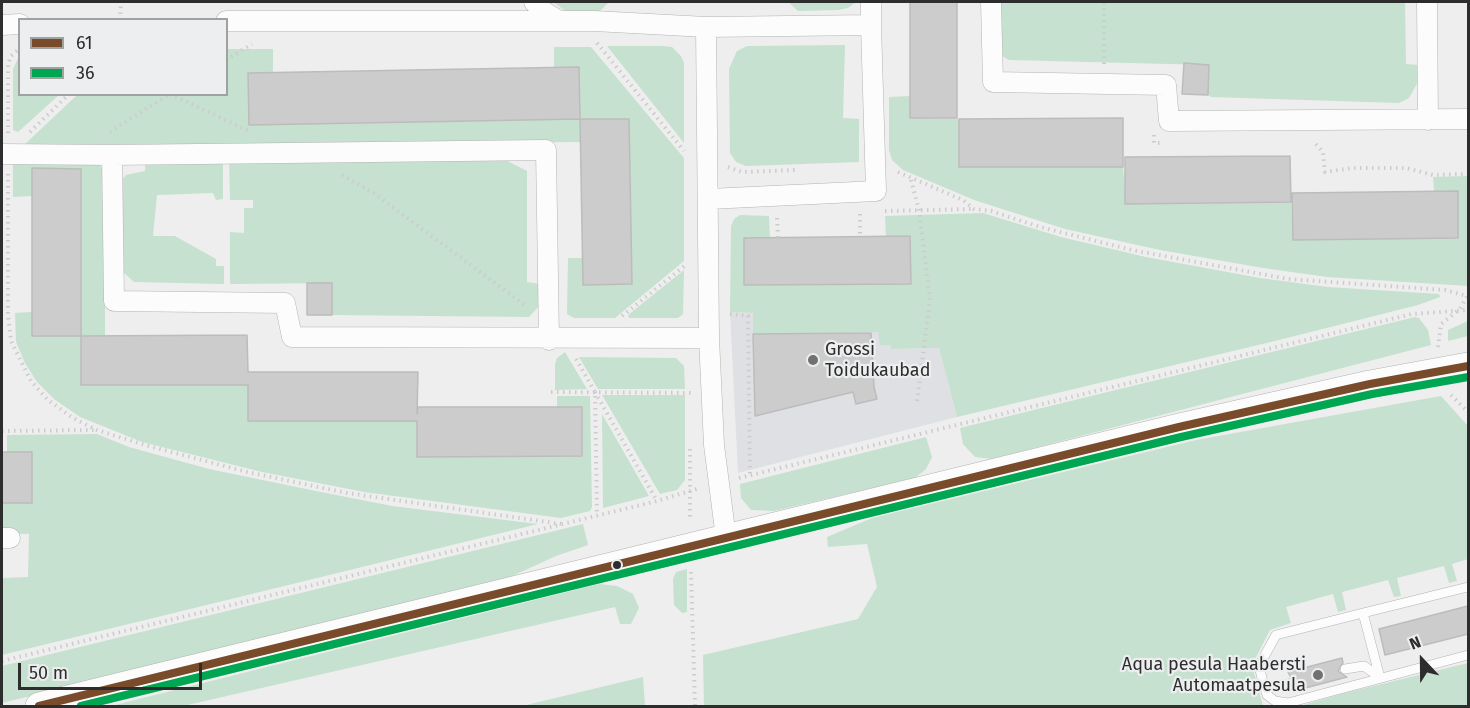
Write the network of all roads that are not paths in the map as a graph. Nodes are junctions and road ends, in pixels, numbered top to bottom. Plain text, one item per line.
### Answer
1 (534, 2) edge
2 (871, 2) edge
3 (991, 2) edge
4 (1427, 2) edge
5 (228, 21) edge
6 (559, 21) junction
7 (18, 24) edge
8 (871, 24) junction
9 (2, 25) edge
10 (706, 27) junction
11 (1468, 119) edge
12 (1428, 120) junction
13 (4, 154) edge
14 (112, 155) junction
15 (718, 198) junction
16 (549, 331) junction
17 (709, 338) junction
18 (1468, 366) edge
19 (726, 538) junction
20 (1468, 587) edge
21 (1363, 613) junction
22 (1468, 655) edge
23 (1345, 669) dead end
24 (1380, 678) junction
25 (1263, 682) junction
26 (1292, 683) dead end
27 (39, 706) edge

1 - 6 street
2 - 8 street
3 - 12 street
4 - 12 street
5 - 6 street
6 - 10 street
7 - 9 street
8 - 10 street
8 - 15 street
10 - 15 street
11 - 12 street
13 - 14 street
14 - 16 street
14 - 16 street
15 - 17 street
16 - 17 street
17 - 19 street
18 - 19 main road
19 - 27 main road
20 - 21 lane
21 - 24 lane
21 - 25 lane
22 - 24 lane
23 - 24 lane
24 - 25 lane
25 - 26 lane

